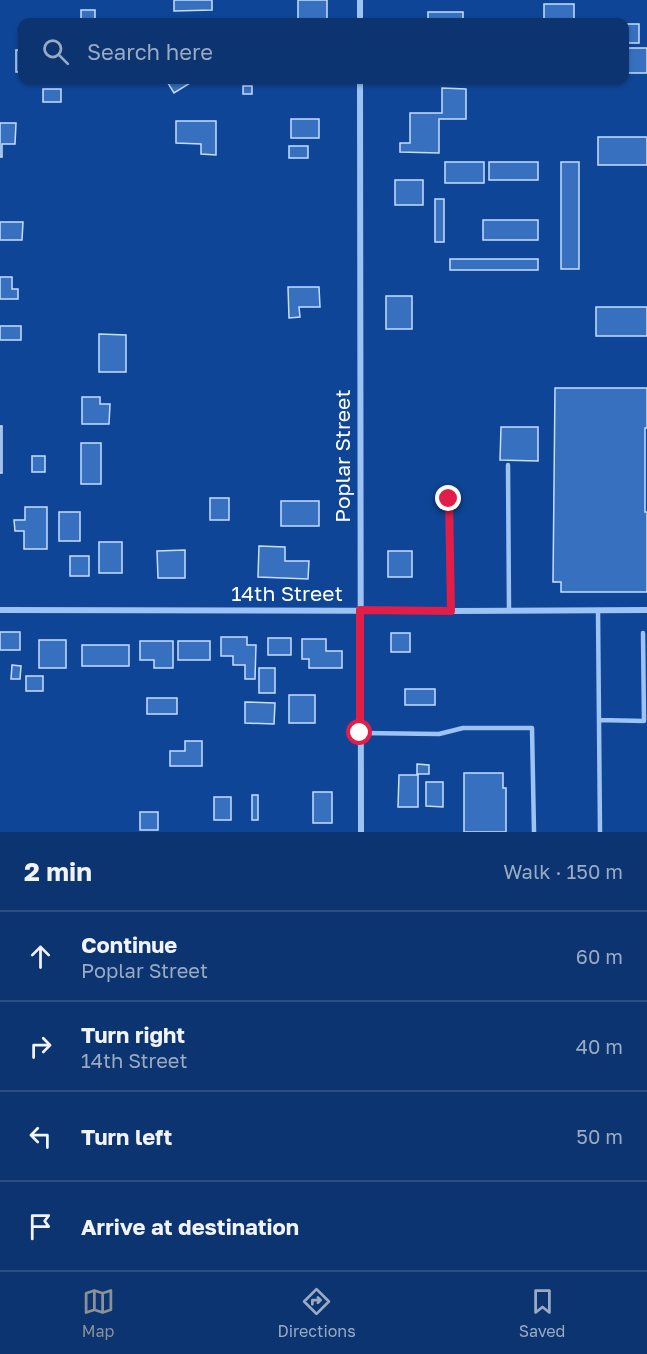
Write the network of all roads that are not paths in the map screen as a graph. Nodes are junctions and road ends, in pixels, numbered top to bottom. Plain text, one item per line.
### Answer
1 (360, 0) edge
2 (360, 18) edge
3 (360, 84) edge
4 (508, 465) dead end
5 (449, 499) dead end
6 (0, 610) edge
7 (360, 610) junction
8 (598, 610) junction
9 (647, 610) edge
10 (451, 611) junction
11 (509, 611) junction
12 (643, 633) dead end
13 (599, 720) junction
14 (360, 733) junction
15 (361, 832) edge
16 (534, 832) edge
17 (600, 832) edge

1 - 2 street
3 - 7 street, Poplar Street
4 - 11 lane
5 - 10 lane
6 - 7 street, 14th Street
7 - 10 street, 14th Street
7 - 14 street, Poplar Street
8 - 9 street, 14th Street
8 - 11 street, 14th Street
8 - 13 lane
10 - 11 street, 14th Street
12 - 13 lane
13 - 17 lane
14 - 15 street, Poplar Street
14 - 16 lane

